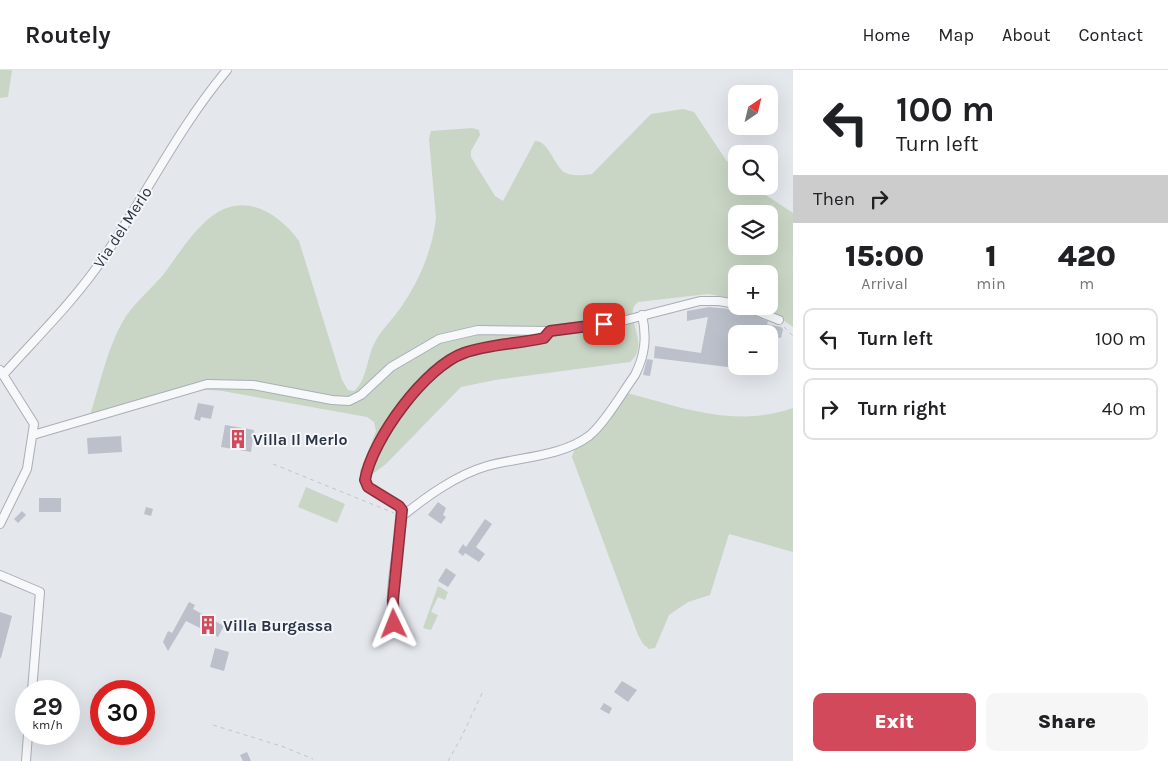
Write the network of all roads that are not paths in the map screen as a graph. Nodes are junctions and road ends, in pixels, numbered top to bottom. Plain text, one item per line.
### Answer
1 (228, 70) edge
2 (728, 303) edge
3 (642, 315) junction
4 (766, 315) edge
5 (779, 320) road end
6 (550, 331) junction
7 (2, 372) edge
8 (33, 436) junction
9 (401, 517) junction
10 (0, 524) edge
11 (0, 575) edge
12 (396, 628) dead end
13 (33, 680) edge
14 (27, 745) edge
15 (26, 761) edge

1 - 7 street, Via del Merlo
2 - 3 street
3 - 6 street
3 - 9 street
4 - 5 street
6 - 8 street
6 - 9 street
7 - 8 street
8 - 10 street
9 - 12 street
11 - 13 street
14 - 15 street

